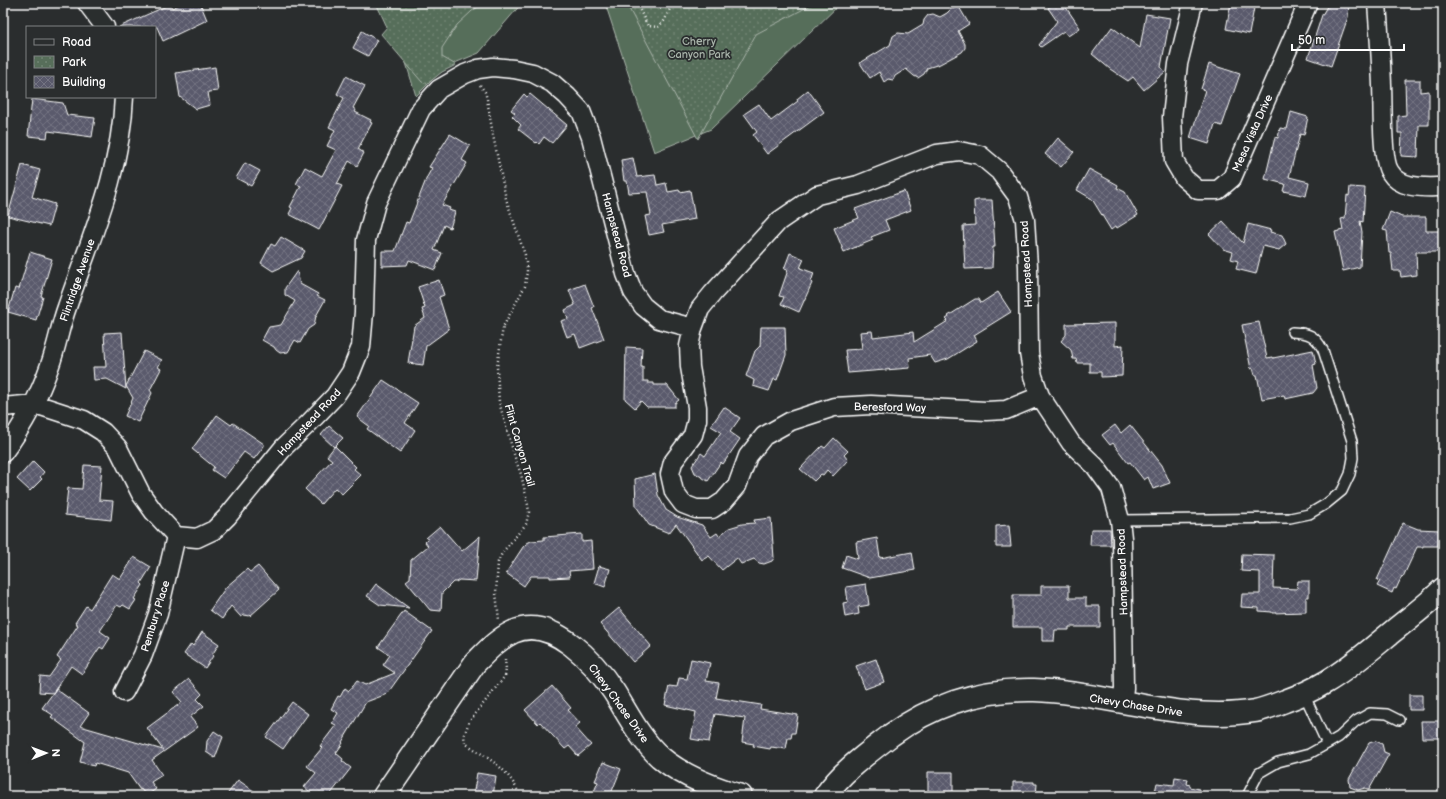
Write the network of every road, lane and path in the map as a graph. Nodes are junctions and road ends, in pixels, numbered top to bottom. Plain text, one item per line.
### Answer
1 (86, 3) edge
2 (636, 3) edge
3 (673, 3) edge
4 (1193, 3) edge
5 (1308, 3) edge
6 (1378, 3) edge
7 (105, 26) edge
8 (478, 83) dead end
9 (124, 98) edge
10 (1443, 187) edge
11 (693, 328) junction
12 (1292, 332) dead end
13 (1040, 396) junction
14 (35, 404) junction
15 (3, 407) edge
16 (3, 453) edge
17 (1120, 520) junction
18 (176, 536) junction
19 (1443, 590) edge
20 (499, 623) dead end
21 (505, 656) dead end
22 (124, 692) dead end
23 (1304, 694) junction
24 (1122, 703) junction
25 (1399, 720) dead end
26 (1327, 744) junction
27 (384, 796) edge
28 (520, 796) edge
29 (741, 796) edge
30 (825, 796) edge
31 (1247, 796) edge

1 - 7 street
2 - 3 path
4 - 5 street, Mesa Vista Drive
6 - 10 street
8 - 20 path, Flint Canyon Trail
9 - 14 street, Flintridge Avenue
11 - 13 street, Beresford Way
11 - 13 street, Hampstead Road
11 - 18 street, Hampstead Road
12 - 17 lane
13 - 17 street, Hampstead Road
14 - 15 street
14 - 16 street, Flintridge Avenue
14 - 18 street
17 - 24 street, Hampstead Road
18 - 22 street, Pembury Place
19 - 23 main road, Chevy Chase Drive
21 - 28 path
23 - 24 main road, Chevy Chase Drive
23 - 26 lane
24 - 30 main road, Chevy Chase Drive
25 - 26 lane
26 - 31 lane
27 - 29 main road, Chevy Chase Drive

